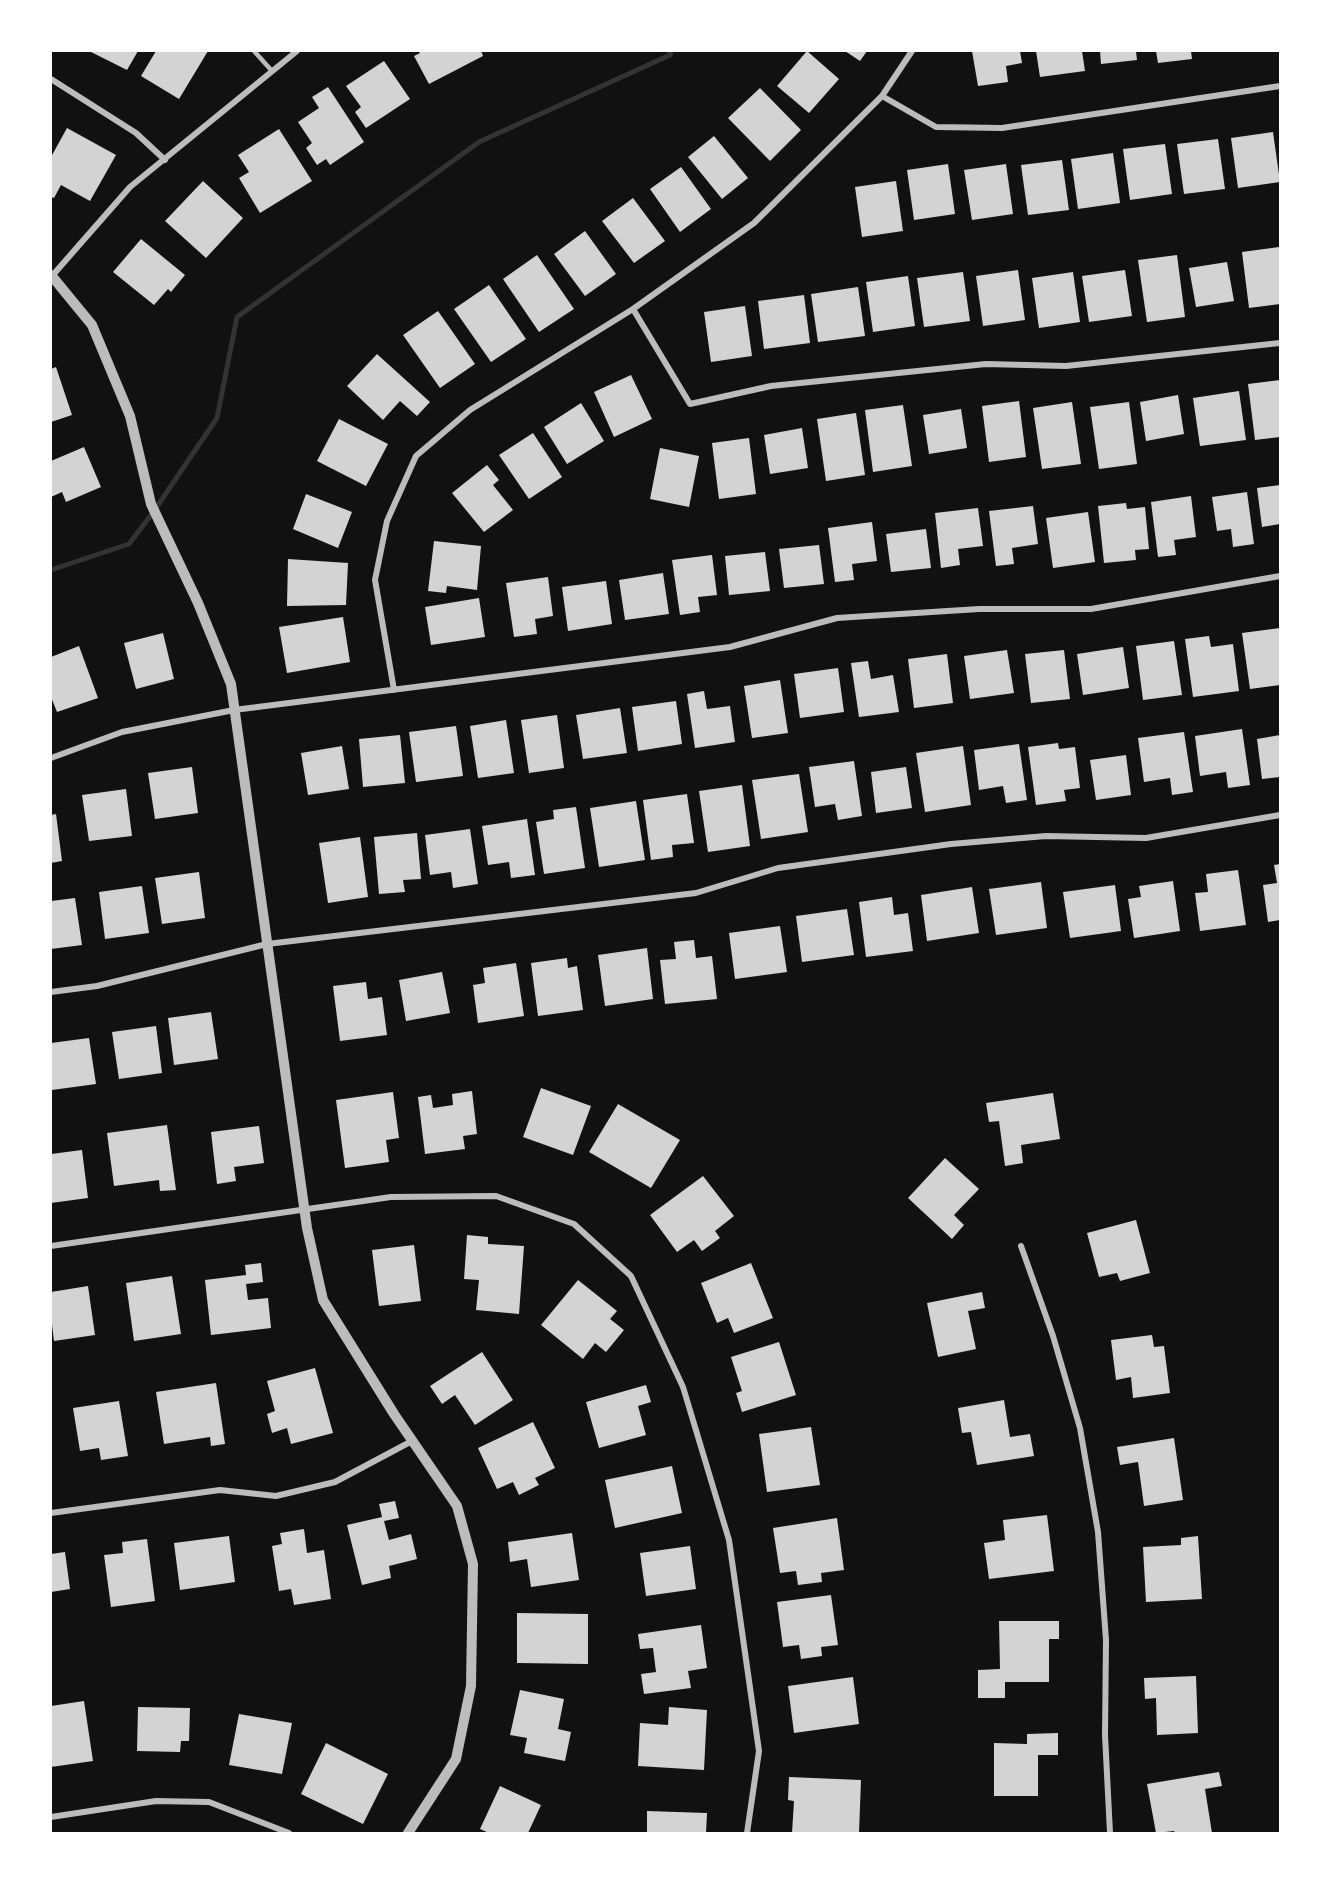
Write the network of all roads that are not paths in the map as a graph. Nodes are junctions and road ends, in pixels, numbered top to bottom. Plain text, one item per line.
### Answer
1 (254, 51) edge
2 (297, 51) edge
3 (912, 51) edge
4 (272, 72) junction
5 (51, 79) edge
6 (1280, 86) edge
7 (882, 96) junction
8 (165, 160) junction
9 (51, 275) edge
10 (633, 309) junction
11 (1280, 343) edge
12 (1280, 576) edge
13 (394, 690) junction
14 (234, 710) junction
15 (51, 758) edge
16 (1280, 815) edge
17 (267, 944) junction
18 (51, 992) edge
19 (304, 1208) junction
20 (51, 1246) edge
21 (1020, 1246) dead end
22 (412, 1441) junction
23 (51, 1513) edge
24 (51, 1817) edge
25 (289, 1833) edge
26 (408, 1833) edge
27 (747, 1833) edge
28 (1110, 1833) edge

1 - 4 lane
2 - 4 street
3 - 7 street
4 - 8 street
5 - 8 street
6 - 7 street
7 - 10 street
8 - 9 street
9 - 14 street
10 - 11 street
10 - 13 street
12 - 13 street
13 - 14 street
14 - 15 street
14 - 17 street
16 - 17 street
17 - 18 street
17 - 19 street
19 - 20 street
19 - 22 street
19 - 27 street
21 - 28 street
22 - 23 street
22 - 26 street
24 - 25 street

